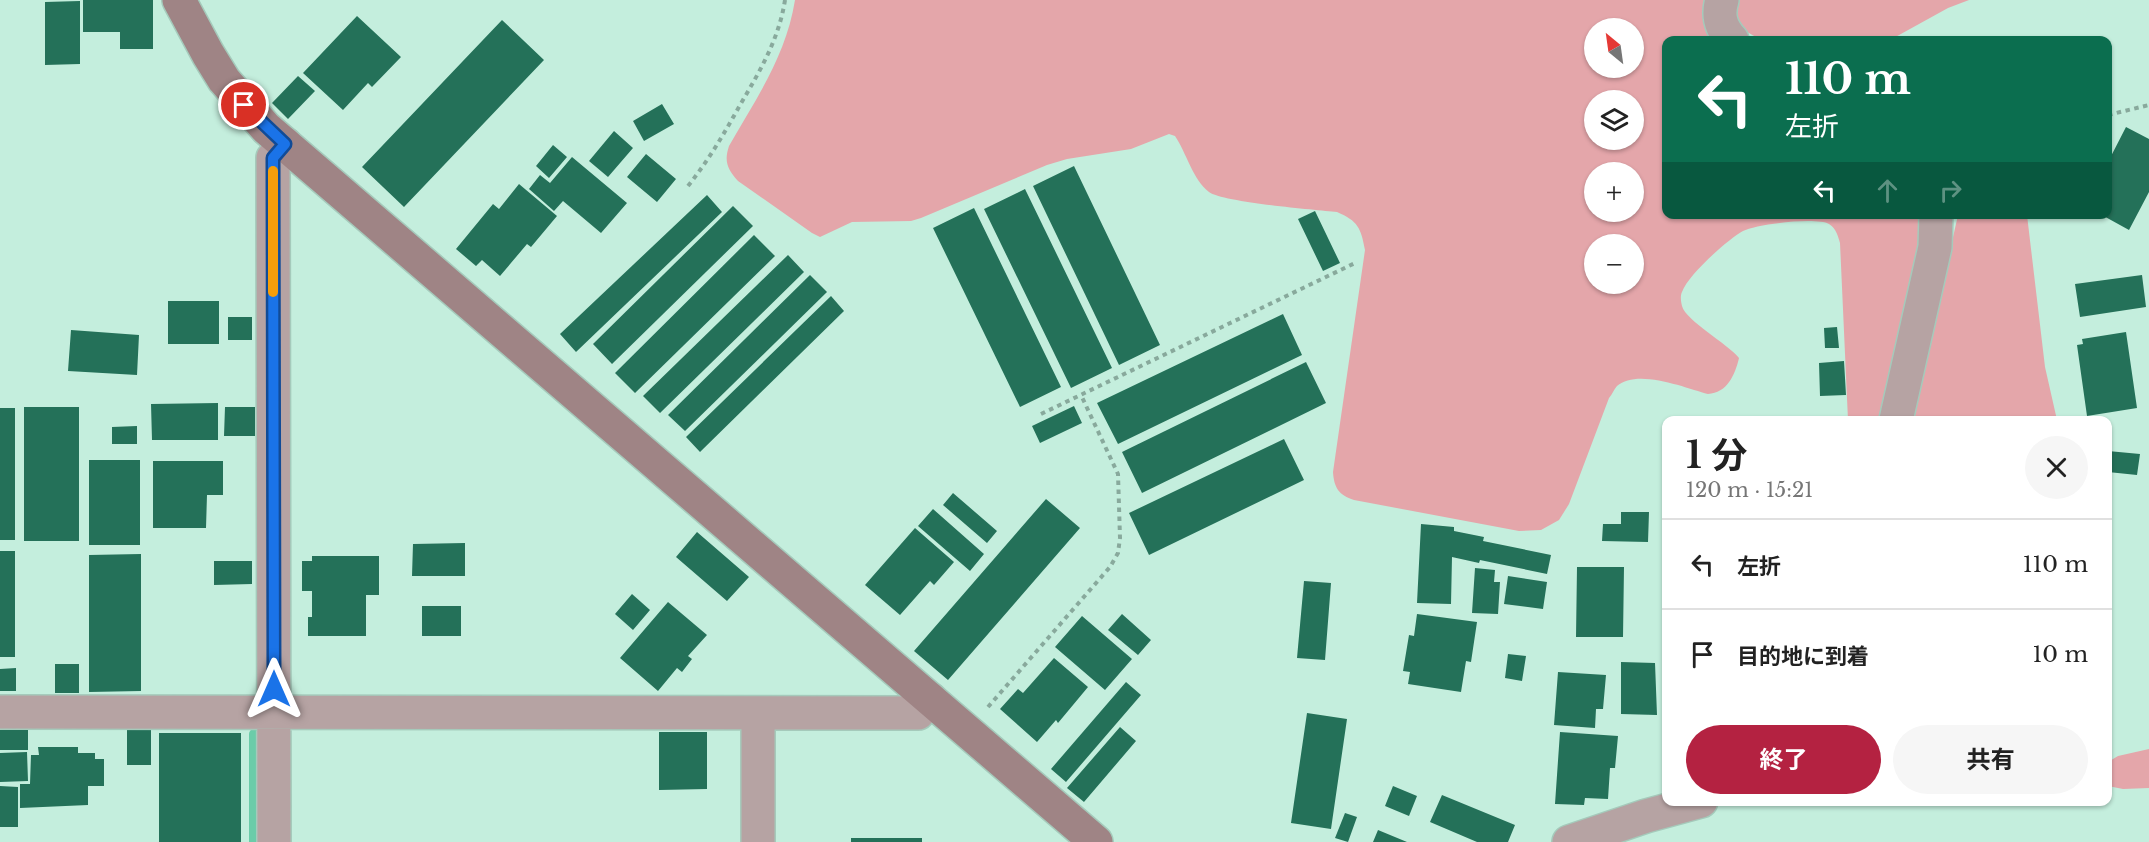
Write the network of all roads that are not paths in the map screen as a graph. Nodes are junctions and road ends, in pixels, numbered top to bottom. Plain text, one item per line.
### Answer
1 (179, 0) edge
2 (1722, 0) edge
3 (1728, 36) edge
4 (285, 144) junction
5 (1936, 219) edge
6 (1897, 416) edge
7 (930, 699) junction
8 (0, 712) edge
9 (274, 712) junction
10 (758, 713) junction
11 (1683, 806) edge
12 (274, 842) edge
13 (758, 842) edge
14 (1096, 842) edge
15 (1569, 842) edge

1 - 4 street
2 - 3 street
4 - 7 street
4 - 9 street
5 - 6 street
7 - 10 street
7 - 14 street
8 - 9 street
9 - 10 street
9 - 12 street
10 - 13 street
11 - 15 street

